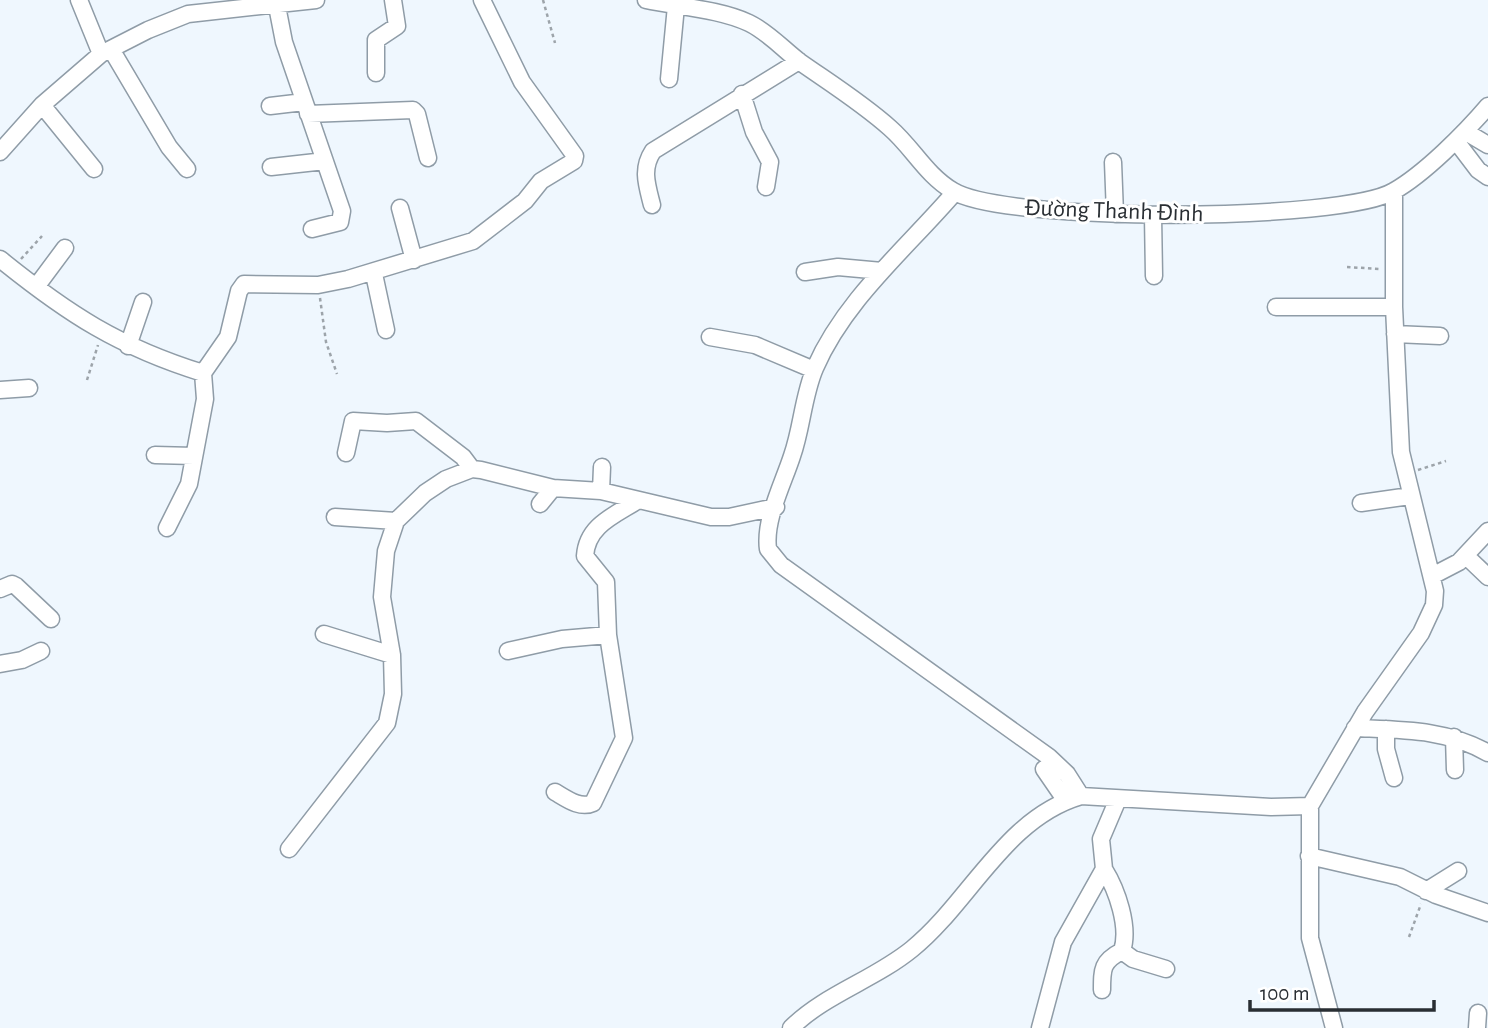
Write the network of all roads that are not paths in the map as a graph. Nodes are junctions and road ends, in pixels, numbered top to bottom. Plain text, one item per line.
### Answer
1 (79, 0) edge
2 (316, 0) edge
3 (393, 0) edge
4 (482, 0) edge
5 (646, 0) edge
6 (277, 6) junction
7 (676, 6) junction
8 (106, 52) junction
9 (799, 61) junction
10 (376, 73) dead end
11 (668, 79) dead end
12 (742, 94) junction
13 (42, 105) junction
14 (271, 106) dead end
15 (1488, 106) edge
16 (306, 108) junction
17 (1461, 136) junction
18 (1488, 145) edge
19 (1, 150) edge
20 (428, 158) dead end
21 (325, 161) junction
22 (1113, 162) dead end
23 (271, 167) dead end
24 (94, 169) dead end
25 (187, 169) dead end
26 (1488, 177) edge
27 (766, 187) dead end
28 (1394, 191) junction
29 (955, 192) junction
30 (652, 205) dead end
31 (400, 208) dead end
32 (1115, 214) junction
33 (1153, 215) junction
34 (312, 229) dead end
35 (65, 248) dead end
36 (414, 260) junction
37 (6, 264) edge
38 (882, 271) junction
39 (805, 272) dead end
40 (374, 274) junction
41 (1154, 276) dead end
42 (36, 287) junction
43 (143, 302) dead end
44 (1276, 307) dead end
45 (1394, 307) junction
46 (386, 330) dead end
47 (1395, 334) junction
48 (1440, 336) dead end
49 (710, 337) dead end
50 (128, 346) junction
51 (814, 370) junction
52 (203, 373) junction
53 (29, 388) dead end
54 (0, 390) edge
55 (346, 453) dead end
56 (155, 455) dead end
57 (194, 456) junction
58 (602, 467) dead end
59 (472, 469) junction
60 (553, 488) junction
61 (601, 491) junction
62 (1410, 496) junction
63 (637, 500) junction
64 (400, 502) dead end
65 (1361, 503) dead end
66 (540, 504) dead end
67 (776, 507) junction
68 (335, 517) dead end
69 (392, 521) junction
70 (167, 528) dead end
71 (1488, 531) edge
72 (1466, 556) junction
73 (1433, 575) junction
74 (1488, 576) edge
75 (0, 589) edge
76 (51, 619) dead end
77 (324, 634) dead end
78 (608, 635) junction
79 (41, 651) dead end
80 (508, 651) dead end
81 (391, 655) junction
82 (0, 664) edge
83 (1355, 729) junction
84 (1386, 729) junction
85 (1454, 737) junction
86 (1488, 753) edge
87 (1044, 769) dead end
88 (1455, 770) dead end
89 (1394, 778) dead end
90 (555, 792) dead end
91 (1074, 798) junction
92 (1118, 799) junction
93 (1310, 806) junction
94 (289, 849) dead end
95 (1309, 856) junction
96 (1104, 870) junction
97 (1458, 871) dead end
98 (1426, 891) junction
99 (1488, 913) edge
100 (1122, 951) junction
101 (1166, 969) dead end
102 (1102, 990) dead end
103 (790, 1028) edge
104 (1040, 1028) edge
105 (1334, 1028) edge

1 - 8 street
2 - 6 street
3 - 10 street
4 - 36 street
5 - 7 street, Đường Thanh Đình
6 - 8 street
6 - 16 street
7 - 9 street, Đường Thanh Đình
7 - 11 street
8 - 13 street
8 - 25 street
9 - 12 street
9 - 29 street, Đường Thanh Đình
12 - 27 street
12 - 30 street
13 - 19 street
13 - 24 street
14 - 16 street
15 - 17 street, Đường Thanh Đình
16 - 20 street
16 - 21 street
17 - 18 street
17 - 26 street
17 - 28 street, Đường Thanh Đình
21 - 23 street
21 - 34 street
22 - 32 street
28 - 33 street, Đường Thanh Đình
28 - 45 street
29 - 32 street, Đường Thanh Đình
29 - 38 street
31 - 36 street
32 - 33 street, Đường Thanh Đình
33 - 41 street
35 - 42 street
36 - 40 street
37 - 42 street
38 - 39 street
38 - 51 street
40 - 46 street
40 - 52 street
42 - 50 street
43 - 50 street
44 - 45 street
45 - 47 street
47 - 48 street
47 - 62 street
49 - 51 street
50 - 52 street
51 - 67 street
52 - 57 street
53 - 54 street
55 - 59 street
56 - 57 street
57 - 70 street
58 - 61 street
59 - 60 street
59 - 69 street
60 - 61 street
60 - 66 street
61 - 63 street
62 - 65 street
62 - 73 street
63 - 67 street
63 - 78 street
64 - 69 street
67 - 91 street
68 - 69 street
69 - 81 street
71 - 72 street
72 - 73 street
72 - 74 street
73 - 83 street
75 - 76 street
77 - 81 street
78 - 80 street
78 - 90 street
79 - 82 street
81 - 94 street
83 - 84 street
83 - 93 street
84 - 85 street
84 - 89 street
85 - 86 street
85 - 88 street
87 - 91 street
91 - 92 street
91 - 103 street
92 - 93 street
92 - 96 street
93 - 95 street
95 - 98 street
95 - 105 street
96 - 100 street
96 - 104 street
97 - 98 street
98 - 99 street
100 - 101 street
100 - 102 street

